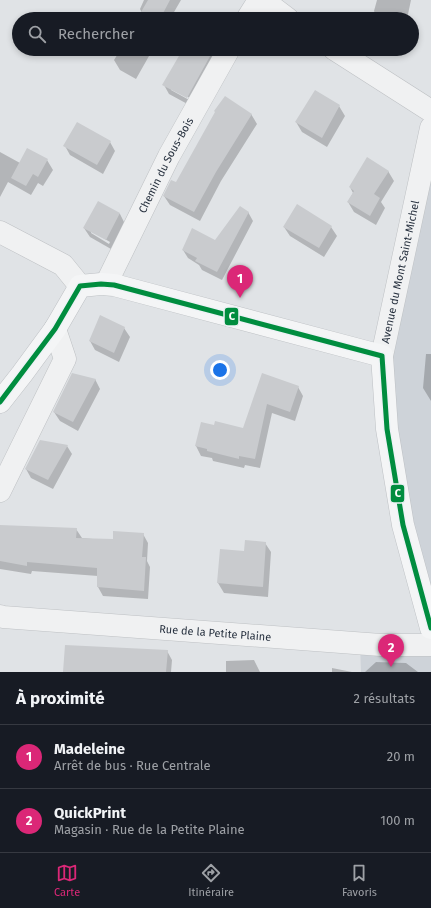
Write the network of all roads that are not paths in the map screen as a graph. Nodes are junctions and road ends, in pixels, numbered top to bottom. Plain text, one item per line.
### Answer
1 (259, 0) edge
2 (263, 0) edge
3 (251, 12) edge
4 (279, 12) edge
5 (225, 56) edge
6 (345, 56) edge
7 (431, 111) edge
8 (431, 128) edge
9 (0, 232) edge
10 (106, 284) junction
11 (80, 286) junction
12 (55, 329) junction
13 (382, 356) junction
14 (0, 402) edge
15 (4, 483) edge
16 (2, 616) edge
17 (431, 628) edge
18 (431, 645) edge

1 - 3 street
2 - 4 street
5 - 10 street, Chemin du Sous-Bois
6 - 7 street
8 - 13 street, Avenue du Mont Saint-Michel
9 - 11 street
10 - 11 main road
10 - 13 main road
11 - 12 main road
12 - 14 main road
12 - 15 street
13 - 17 main road, Avenue du Mont Saint-Michel
16 - 18 street, Rue de la Petite Plaine

